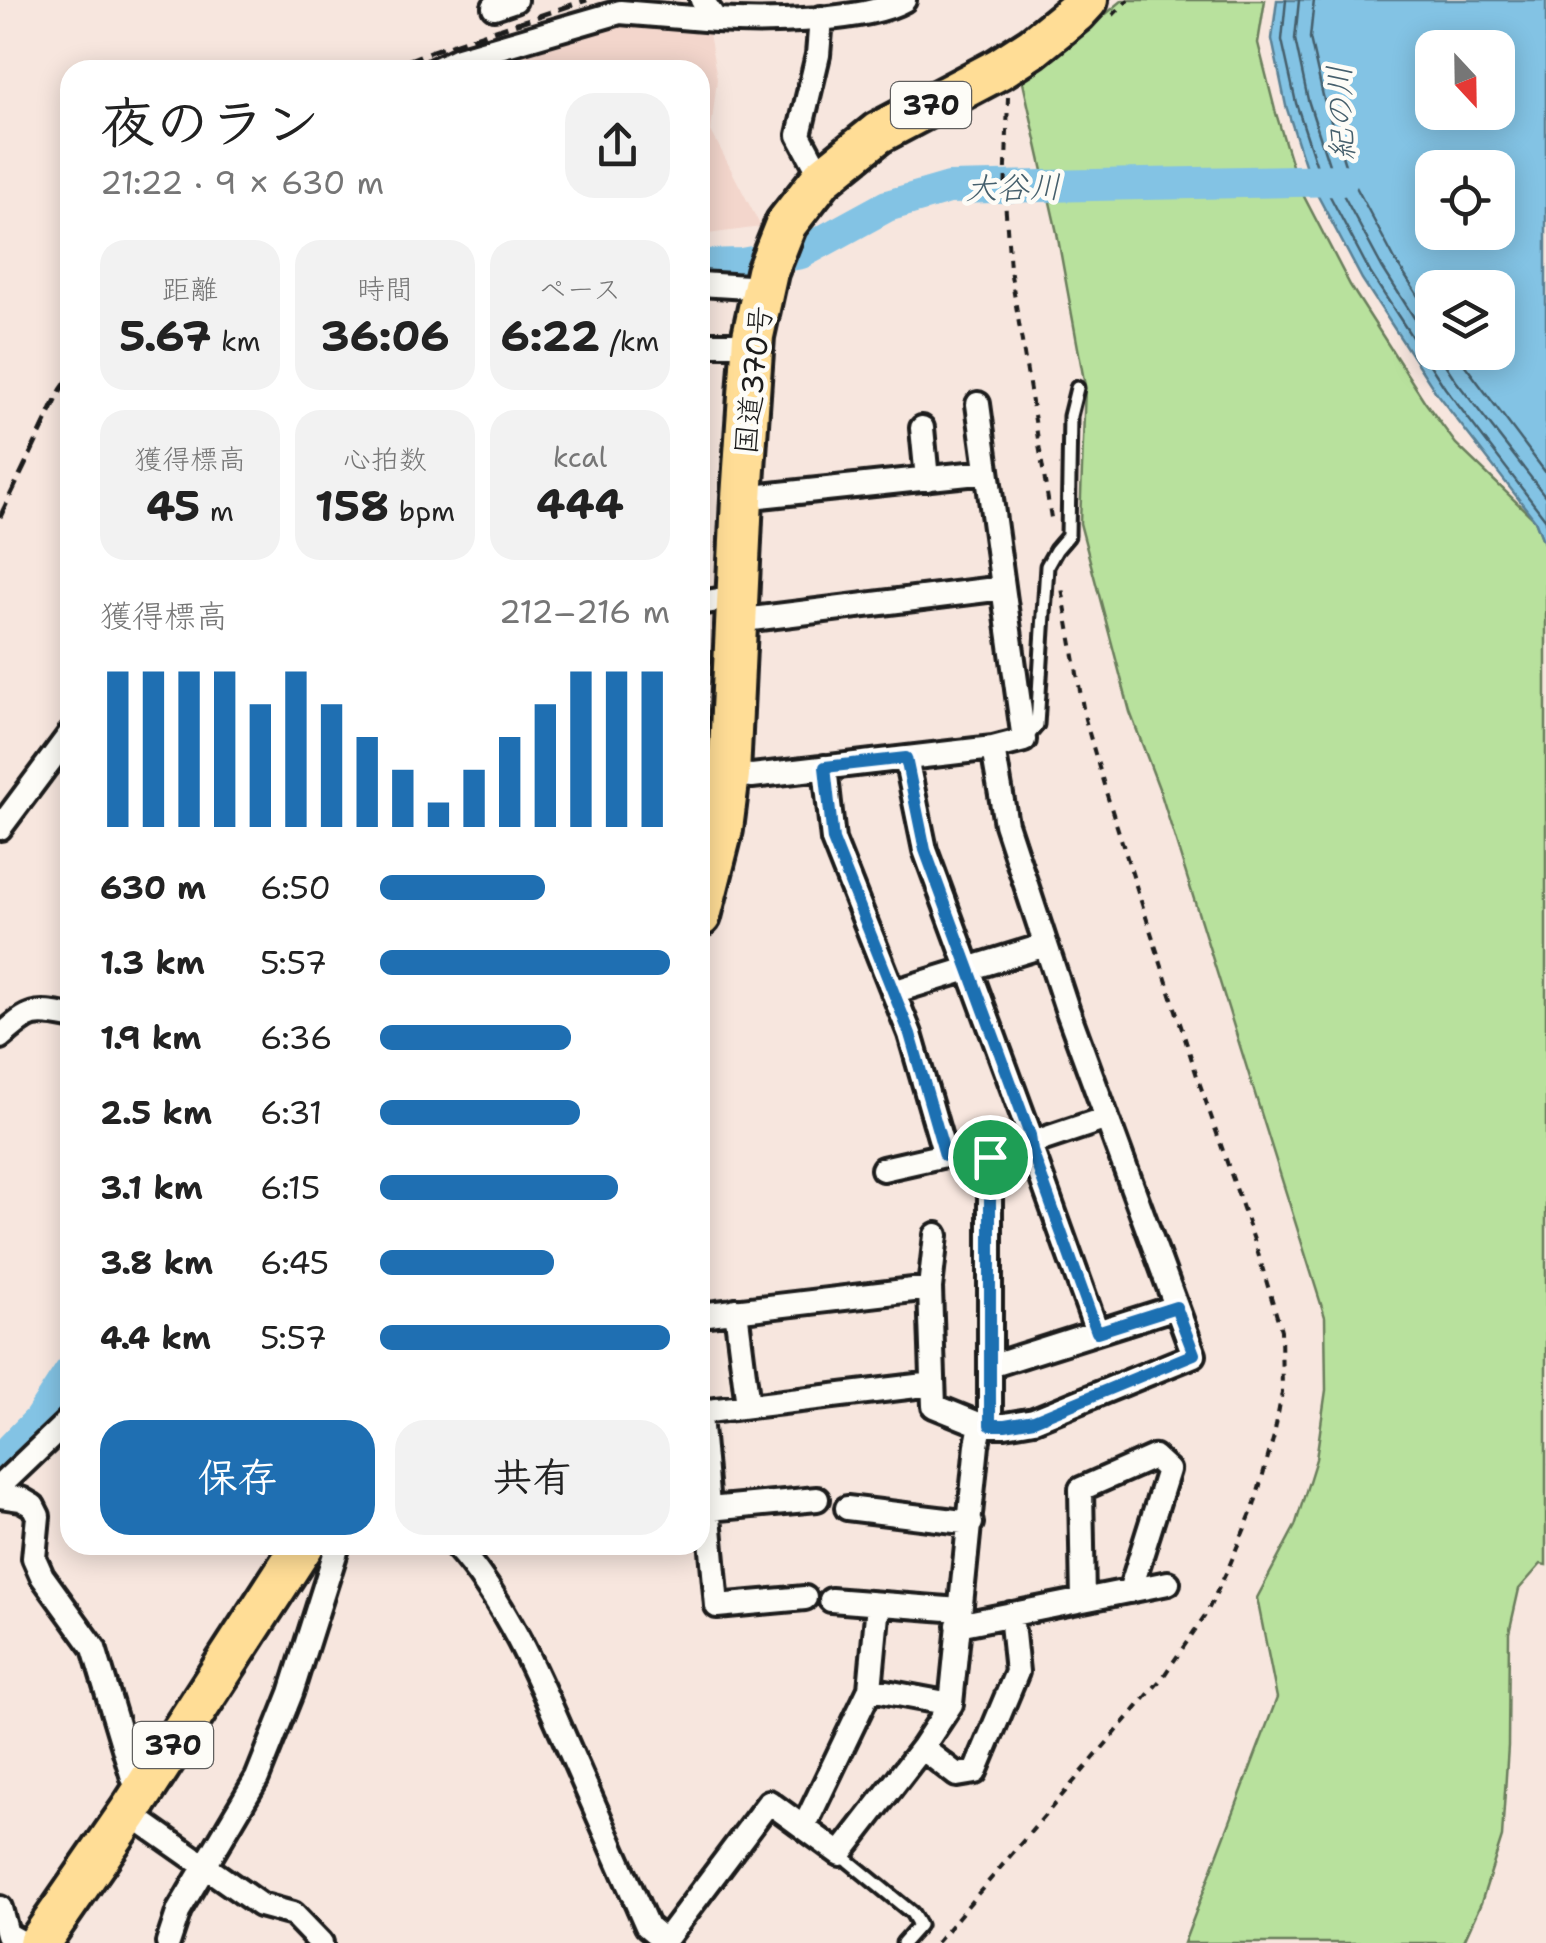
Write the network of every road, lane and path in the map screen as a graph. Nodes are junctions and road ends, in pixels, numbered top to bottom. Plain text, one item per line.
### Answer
1 (702, 0) edge
2 (904, 0) edge
3 (1087, 0) edge
4 (820, 18) junction
5 (716, 20) junction
6 (456, 60) edge
7 (999, 70) junction
8 (822, 178) junction
9 (765, 280) junction
10 (710, 283) edge
11 (710, 344) edge
12 (753, 344) junction
13 (1078, 388) dead end
14 (978, 404) dead end
15 (922, 428) dead end
16 (988, 472) junction
17 (927, 479) junction
18 (742, 498) junction
19 (1056, 550) junction
20 (1003, 588) junction
21 (725, 607) edge
22 (1024, 740) junction
23 (60, 747) edge
24 (993, 748) junction
25 (906, 758) junction
26 (825, 767) junction
27 (729, 774) junction
28 (0, 828) edge
29 (710, 876) edge
30 (1046, 945) junction
31 (970, 968) junction
32 (894, 992) junction
33 (60, 1016) edge
34 (0, 1037) edge
35 (1107, 1118) junction
36 (1032, 1144) junction
37 (945, 1155) junction
38 (990, 1157) junction
39 (883, 1169) dead end
40 (936, 1235) dead end
41 (930, 1288) junction
42 (1176, 1307) junction
43 (736, 1310) junction
44 (710, 1314) edge
45 (1097, 1332) junction
46 (990, 1366) junction
47 (933, 1384) junction
48 (748, 1406) junction
49 (710, 1412) edge
50 (986, 1425) junction
51 (60, 1428) edge
52 (0, 1486) edge
53 (0, 1496) edge
54 (818, 1499) dead end
55 (710, 1503) edge
56 (847, 1508) dead end
57 (971, 1523) junction
58 (710, 1543) edge
59 (296, 1555) edge
60 (335, 1555) edge
61 (464, 1555) edge
62 (1168, 1584) dead end
63 (1130, 1591) junction
64 (805, 1598) dead end
65 (831, 1600) dead end
66 (1083, 1600) junction
67 (878, 1604) junction
68 (1011, 1614) junction
69 (959, 1617) junction
70 (870, 1688) junction
71 (952, 1704) junction
72 (922, 1748) junction
73 (137, 1800) junction
74 (804, 1827) junction
75 (840, 1854) junction
76 (205, 1865) junction
77 (0, 1908) edge
78 (17, 1939) edge
79 (664, 1942) edge
80 (168, 1943) edge
81 (320, 1943) edge
82 (903, 1943) edge
83 (936, 1943) edge

1 - 5 street
2 - 4 street
3 - 7 highway, 国道370号 / 370
4 - 5 street
4 - 8 street
5 - 6 street
7 - 8 highway, 国道370号 / 370
7 - 19 path
8 - 9 highway, 国道370号 / 370
9 - 10 street
9 - 12 highway, 国道370号 / 370
11 - 12 street
12 - 18 highway, 国道370号 / 370
13 - 19 lane
14 - 16 street
15 - 17 street
16 - 17 street
16 - 20 street
17 - 18 street
18 - 21 highway, 国道370号 / 370
19 - 22 lane
19 - 83 path
20 - 21 street
20 - 22 street
21 - 27 highway, 国道370号 / 370
22 - 24 street
23 - 28 street
24 - 25 street
24 - 30 street
25 - 26 street
25 - 31 street
26 - 27 street
26 - 32 street
27 - 29 highway, 国道370号 / 370
30 - 31 street
30 - 35 street
31 - 32 street
31 - 36 street
32 - 37 street
33 - 34 street
35 - 36 street
35 - 42 street
36 - 38 street
36 - 45 street
37 - 38 street
37 - 39 street
38 - 46 street
40 - 41 street
41 - 43 street
41 - 47 street
42 - 45 street
42 - 50 street
43 - 44 street
43 - 48 street
45 - 46 street
46 - 50 street
47 - 48 street
47 - 50 street
48 - 49 street
50 - 57 street
51 - 52 street
53 - 73 street
54 - 55 street
56 - 57 street
57 - 69 street
58 - 64 street
59 - 73 highway, 370
60 - 76 street
61 - 79 street
62 - 63 street
63 - 66 street
63 - 66 street
65 - 67 street
66 - 68 street
67 - 69 street
67 - 70 street
68 - 69 street
68 - 72 street
69 - 71 street
70 - 71 street
70 - 74 street
71 - 72 street
72 - 75 street
73 - 76 street
73 - 78 highway, 370
74 - 75 street
74 - 79 street
75 - 82 lane
76 - 80 street
76 - 81 street
77 - 78 street

